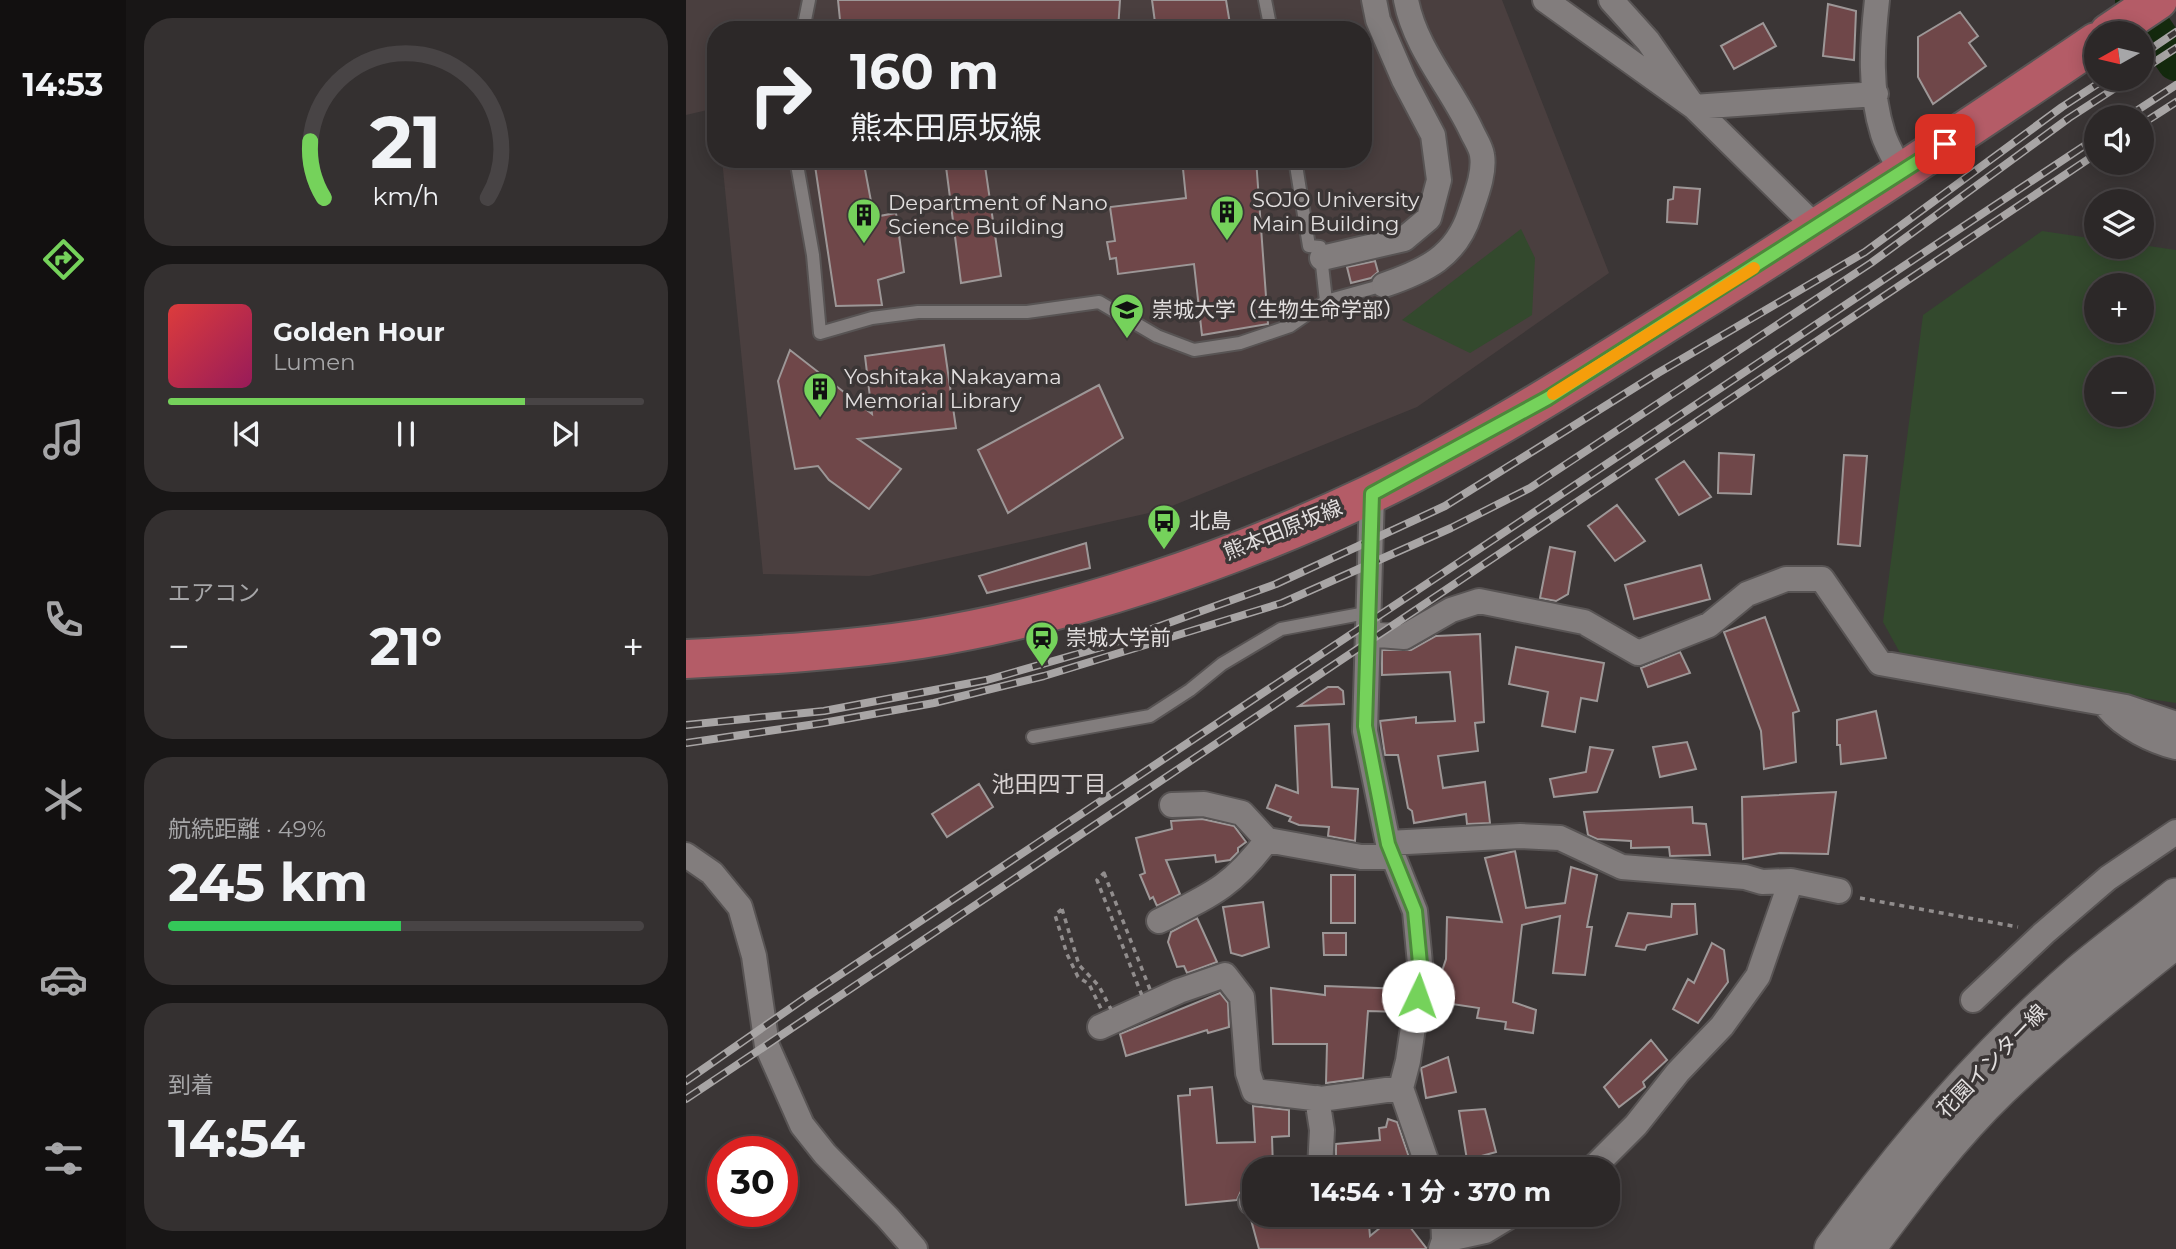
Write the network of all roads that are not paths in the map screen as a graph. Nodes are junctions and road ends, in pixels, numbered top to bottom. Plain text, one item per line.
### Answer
1 (809, 0) edge
2 (1265, 0) edge
3 (1374, 0) edge
4 (1406, 0) edge
5 (1545, 0) edge
6 (1590, 0) edge
7 (1611, 0) edge
8 (1877, 0) edge
9 (2158, 0) edge
10 (805, 21) edge
11 (1269, 21) edge
12 (2127, 21) edge
13 (1648, 41) junction
14 (2084, 50) edge
15 (1876, 94) junction
16 (1694, 107) junction
17 (798, 168) edge
18 (1296, 168) edge
19 (1902, 173) junction
20 (1817, 228) junction
21 (1322, 258) junction
22 (1384, 285) joint
23 (1326, 301) junction
24 (1372, 494) junction
25 (1367, 623) junction
26 (686, 659) edge
27 (2104, 702) junction
28 (2176, 724) edge
29 (1033, 737) dead end
30 (2176, 747) edge
31 (1172, 805) dead end
32 (2176, 832) edge
33 (1267, 840) junction
34 (1391, 850) junction
35 (686, 855) edge
36 (1791, 880) junction
37 (1839, 891) road end
38 (2176, 897) edge
39 (1159, 920) dead end
40 (2176, 939) edge
41 (1973, 1000) dead end
42 (1108, 1023) road end
43 (1401, 1088) junction
44 (1317, 1098) junction
45 (1321, 1157) edge
46 (1425, 1157) edge
47 (1604, 1157) edge
48 (1443, 1227) edge
49 (1492, 1227) edge
50 (1443, 1245) edge
51 (915, 1249) edge
52 (1833, 1249) edge
53 (1866, 1249) edge

1 - 10 lane
2 - 11 lane
3 - 21 street
4 - 22 street
5 - 16 street
6 - 13 street
7 - 13 street
8 - 15 street
9 - 12 main road
13 - 16 street
14 - 19 main road, 熊本田原坂線
15 - 16 street
15 - 19 street
16 - 20 street
17 - 23 lane
18 - 21 lane
19 - 20 main road, 熊本田原坂線
20 - 24 main road, 熊本田原坂線
21 - 23 lane
22 - 23 lane
24 - 25 street
24 - 26 main road, 熊本田原坂線
25 - 27 street
25 - 29 lane
25 - 34 street
27 - 28 street
27 - 30 street
31 - 33 street
32 - 41 street
33 - 34 street
33 - 39 street
34 - 36 street
34 - 43 street
35 - 51 street
36 - 37 street
36 - 47 street
38 - 52 main road, 花園インター線
40 - 53 main road, 花園インター線
42 - 44 street
43 - 44 street
43 - 46 street
44 - 45 street
48 - 50 street
49 - 50 street

